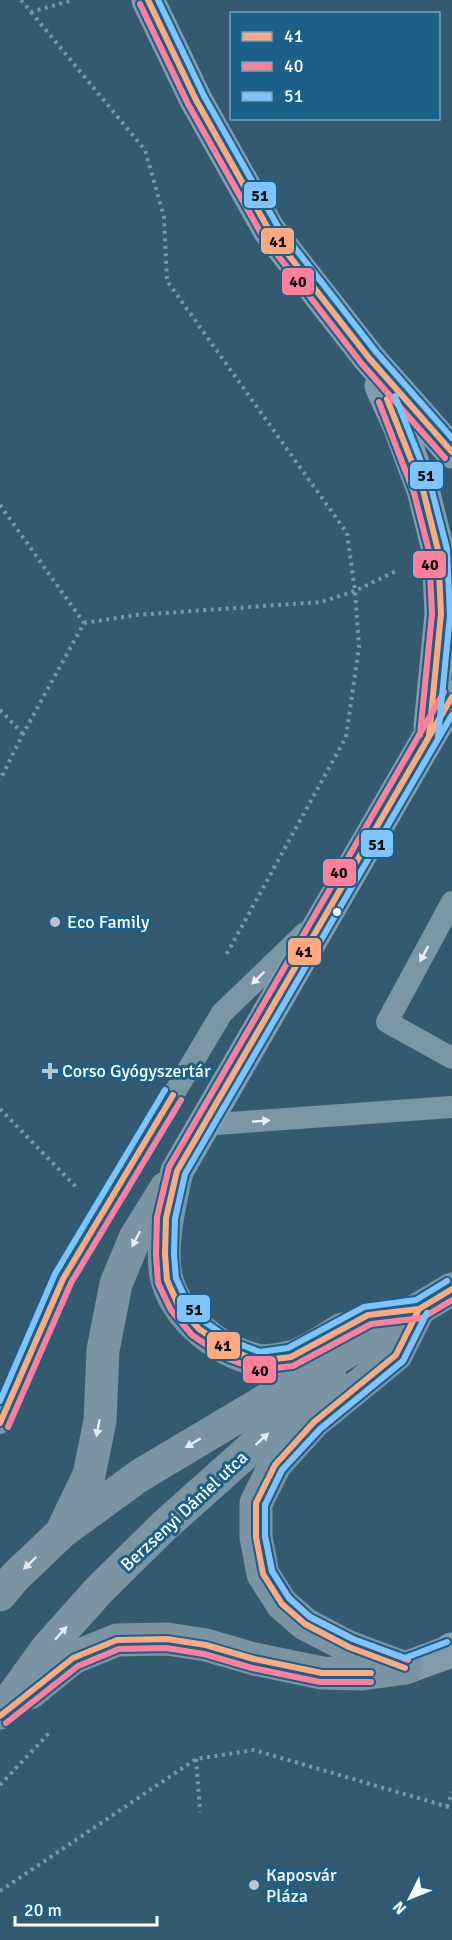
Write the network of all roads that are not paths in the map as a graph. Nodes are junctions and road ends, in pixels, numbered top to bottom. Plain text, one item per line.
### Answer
1 (148, 0) edge
2 (369, 358) junction
3 (452, 452) edge
4 (452, 697) edge
5 (440, 730) edge
6 (452, 902) edge
7 (330, 909) junction
8 (452, 1058) edge
9 (452, 1107) edge
10 (202, 1125) junction
11 (177, 1171) junction
12 (452, 1289) edge
13 (419, 1309) junction
14 (387, 1327) junction
15 (0, 1423) edge
16 (62, 1532) junction
17 (0, 1595) edge
18 (452, 1648) edge
19 (405, 1668) junction
20 (0, 1714) edge

1 - 2 street
2 - 3 street
2 - 5 street
4 - 5 street
5 - 7 street
6 -> 8 lane
7 - 10 street
7 -> 15 lane
10 -> 9 lane
10 - 11 street
11 - 13 main road
11 -> 16 main road
12 - 13 main road, Berzsenyi Dániel utca
13 - 14 main road, Berzsenyi Dániel utca
13 - 19 main road
14 -> 16 main road, Berzsenyi Dániel utca
20 -> 14 main road, Berzsenyi Dániel utca
16 -> 17 main road, Berzsenyi Dániel utca
18 - 19 street
19 - 20 main road

